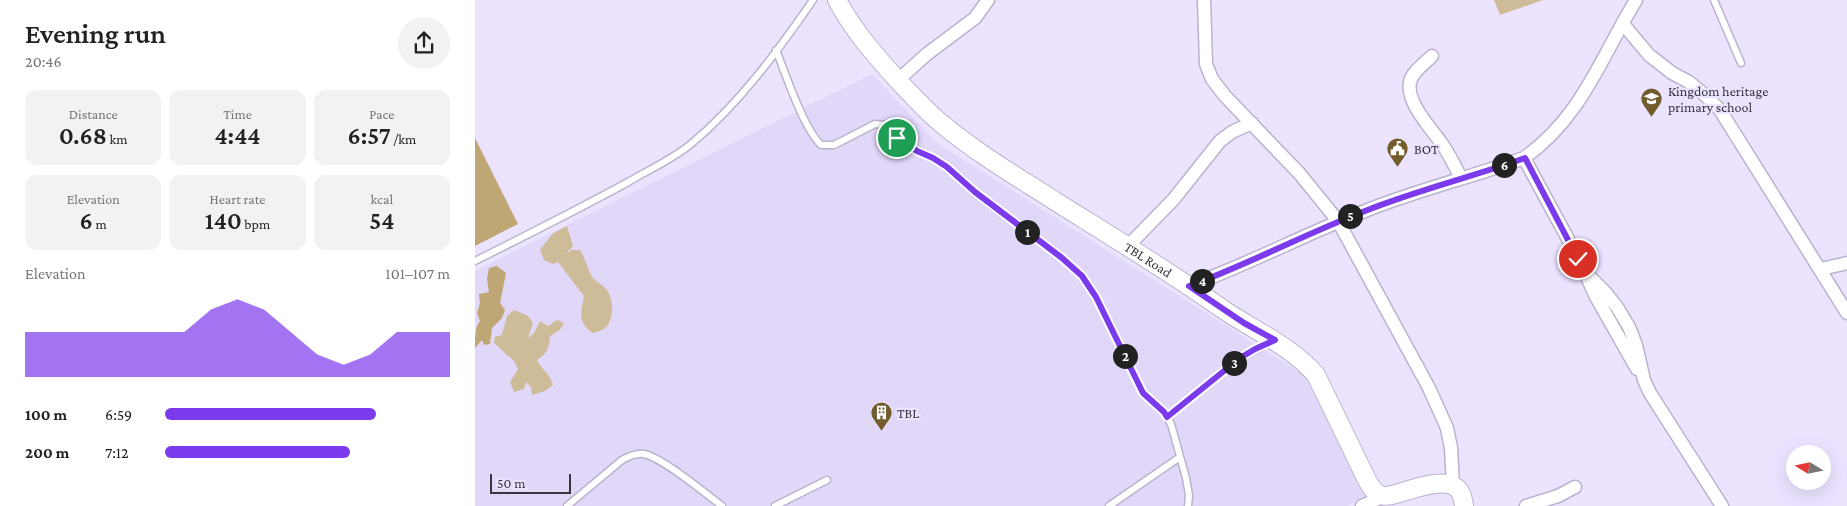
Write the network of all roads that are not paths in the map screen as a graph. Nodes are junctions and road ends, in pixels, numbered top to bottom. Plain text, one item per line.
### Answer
1 (813, 0) edge
2 (837, 0) edge
3 (988, 0) edge
4 (1204, 0) edge
5 (1636, 0) edge
6 (1714, 0) edge
7 (1623, 24) junction
8 (776, 50) junction
9 (1432, 56) dead end
10 (1741, 63) dead end
11 (898, 80) junction
12 (1251, 122) junction
13 (1525, 158) junction
14 (1461, 178) junction
15 (1338, 221) junction
16 (1127, 247) junction
17 (475, 261) edge
18 (1847, 263) edge
19 (1821, 269) junction
20 (1189, 286) junction
21 (1847, 312) edge
22 (1275, 340) junction
23 (1167, 417) junction
24 (1180, 457) junction
25 (827, 480) dead end
26 (1453, 486) junction
27 (1575, 487) dead end
28 (1384, 496) junction
29 (567, 506) edge
30 (722, 506) edge
31 (775, 506) edge
32 (1109, 506) edge
33 (1188, 506) edge
34 (1362, 506) edge
35 (1464, 506) edge
36 (1526, 506) edge
37 (1722, 506) edge

1 - 8 lane
2 - 11 street, TBL Road
3 - 11 street
4 - 12 street
5 - 7 street
6 - 10 lane
7 - 13 street
7 - 19 street
8 - 17 lane
8 - 23 lane
9 - 14 street
11 - 16 street, TBL Road
12 - 15 street
12 - 16 street
13 - 14 street
13 - 37 street
14 - 15 street
15 - 20 street
15 - 26 street
16 - 20 street, TBL Road
18 - 19 street
19 - 21 street
20 - 22 street, TBL Road
22 - 23 lane
22 - 28 street, TBL Road
23 - 24 lane
24 - 32 lane
24 - 33 lane
25 - 31 lane
26 - 28 street
26 - 35 street
27 - 36 street
28 - 34 street
29 - 30 lane

